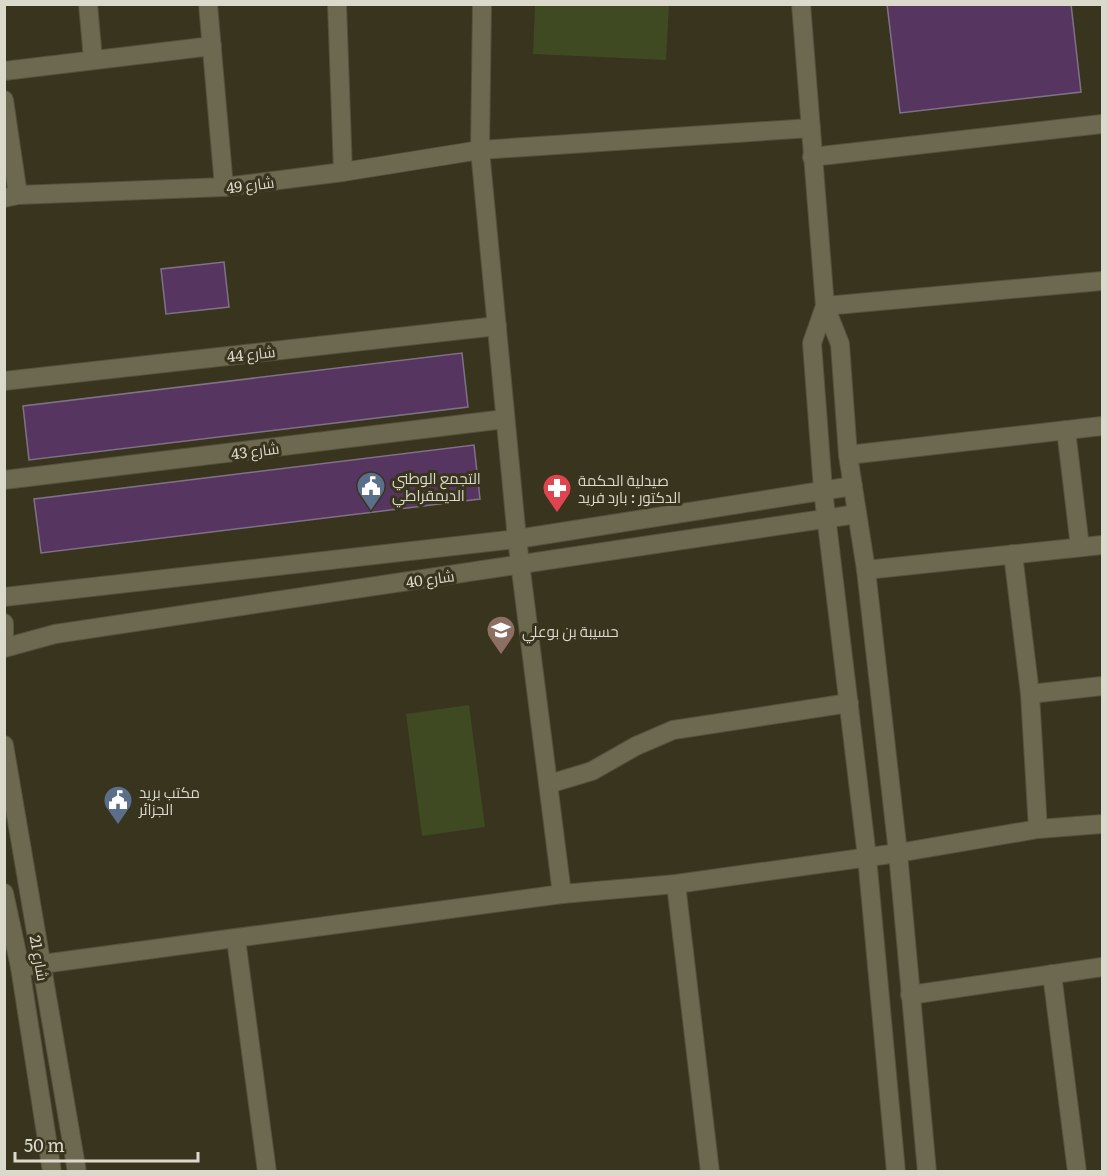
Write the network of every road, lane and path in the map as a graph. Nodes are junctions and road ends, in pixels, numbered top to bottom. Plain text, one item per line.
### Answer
1 (88, 4) edge
2 (208, 4) edge
3 (337, 4) edge
4 (482, 4) edge
5 (801, 4) edge
6 (212, 46) junction
7 (93, 59) junction
8 (4, 71) edge
9 (4, 100) edge
10 (1102, 124) edge
11 (811, 128) junction
12 (480, 150) junction
13 (812, 157) junction
14 (343, 172) junction
15 (224, 188) junction
16 (11, 197) edge
17 (1102, 281) edge
18 (825, 306) junction
19 (497, 326) junction
20 (4, 381) edge
21 (505, 419) junction
22 (1102, 426) edge
23 (1066, 430) junction
24 (848, 454) junction
25 (4, 480) edge
26 (853, 486) junction
27 (823, 490) junction
28 (857, 514) junction
29 (828, 518) junction
30 (517, 539) junction
31 (1102, 545) edge
32 (1080, 547) junction
33 (1013, 554) junction
34 (521, 565) junction
35 (866, 570) junction
36 (4, 597) edge
37 (4, 622) edge
38 (4, 636) edge
39 (4, 648) edge
40 (1102, 686) edge
41 (1030, 694) junction
42 (849, 703) junction
43 (4, 745) edge
44 (549, 784) junction
45 (1102, 824) edge
46 (1038, 829) junction
47 (898, 853) junction
48 (867, 857) junction
49 (676, 884) junction
50 (4, 893) edge
51 (562, 894) junction
52 (236, 939) junction
53 (41, 965) junction
54 (20, 967) junction
55 (1102, 967) edge
56 (1052, 974) junction
57 (910, 995) junction
58 (52, 1172) edge
59 (77, 1172) edge
60 (267, 1172) edge
61 (710, 1172) edge
62 (896, 1172) edge
63 (927, 1172) edge
64 (1077, 1172) edge

1 - 7 street
2 - 6 street
3 - 14 street
4 - 12 street
5 - 11 street
6 - 7 street
6 - 15 street
7 - 8 street
9 - 16 street
10 - 13 street
11 - 12 street, شارع 49
11 - 13 street
12 - 14 street, شارع 49
12 - 19 street
13 - 18 street
14 - 15 street, شارع 49
15 - 16 street, شارع 49
17 - 18 street
18 - 24 street
18 - 27 street
19 - 20 street, شارع 44
19 - 21 street
21 - 25 street, شارع 43
21 - 30 street
22 - 23 street
23 - 24 street
23 - 32 street
24 - 26 street
26 - 27 street, شارع 40
26 - 28 street
27 - 29 street
27 - 30 street, شارع 40
28 - 29 street, شارع 40
28 - 35 street
29 - 34 street, شارع 40
29 - 42 street
30 - 34 street
30 - 36 street, شارع 40
31 - 32 street
32 - 33 street
33 - 35 street
33 - 41 street
34 - 39 street, شارع 40
34 - 44 street
35 - 47 street
37 - 38 street
40 - 41 street
41 - 46 street
42 - 44 street
42 - 48 street
43 - 53 street, شارع 21
44 - 51 street
45 - 46 street
46 - 47 street
47 - 48 street
47 - 57 street
48 - 49 street
48 - 62 street
49 - 51 street
49 - 61 street
50 - 54 street, شارع 21
51 - 52 street
52 - 53 street
52 - 60 street
53 - 54 street
53 - 59 street, شارع 21
54 - 58 street, شارع 21
55 - 56 street
56 - 57 street
56 - 64 street
57 - 63 street

